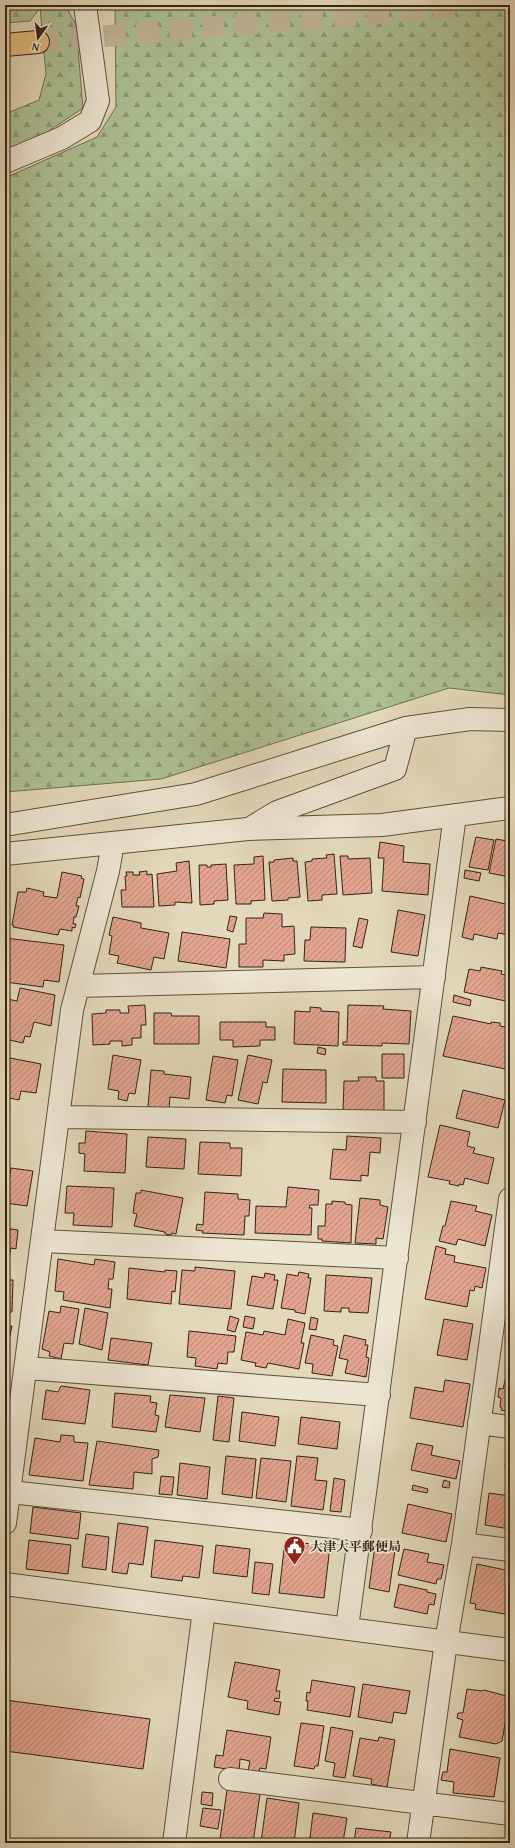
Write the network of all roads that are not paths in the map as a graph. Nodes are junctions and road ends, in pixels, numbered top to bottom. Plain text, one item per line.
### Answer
1 (85, 5) edge
2 (38, 42) tunnel mouth
3 (5, 45) edge
4 (5, 162) edge
5 (510, 720) edge
6 (406, 728) junction
7 (510, 808) edge
8 (455, 815) junction
9 (5, 825) edge
10 (248, 829) junction
11 (113, 843) junction
12 (5, 854) edge
13 (434, 977) junction
14 (78, 986) junction
15 (59, 1118) junction
16 (415, 1122) junction
17 (510, 1199) edge
18 (43, 1241) junction
19 (397, 1258) junction
20 (503, 1300) edge
21 (26, 1368) junction
22 (379, 1395) junction
23 (479, 1423) junction
24 (510, 1427) edge
25 (10, 1492) junction
26 (5, 1523) edge
27 (361, 1530) junction
28 (463, 1544) junction
29 (510, 1550) edge
30 (5, 1584) edge
31 (204, 1610) junction
32 (347, 1628) junction
33 (446, 1642) junction
34 (510, 1650) edge
35 (230, 1779) dead end
36 (424, 1803) junction
37 (510, 1814) edge
38 (174, 1843) edge
39 (418, 1843) edge

1 - 4 street
2 - 3 highway
5 - 6 street
6 - 9 street
6 - 10 street
7 - 8 street
8 - 10 street
8 - 13 street
10 - 11 street
11 - 12 street
11 - 14 street
13 - 14 street
13 - 16 street
14 - 15 street
15 - 16 street
15 - 18 street
16 - 19 street
17 - 20 street
18 - 19 street
18 - 21 street
19 - 22 street
20 - 23 street
21 - 22 street
21 - 25 street
22 - 27 street
23 - 24 street
23 - 28 street
25 - 26 street
25 - 27 street
27 - 32 street
28 - 29 street
28 - 33 street
30 - 31 street
31 - 32 street
31 - 38 street
32 - 33 street
33 - 34 street
33 - 36 street
35 - 36 street
36 - 37 street
36 - 39 street

